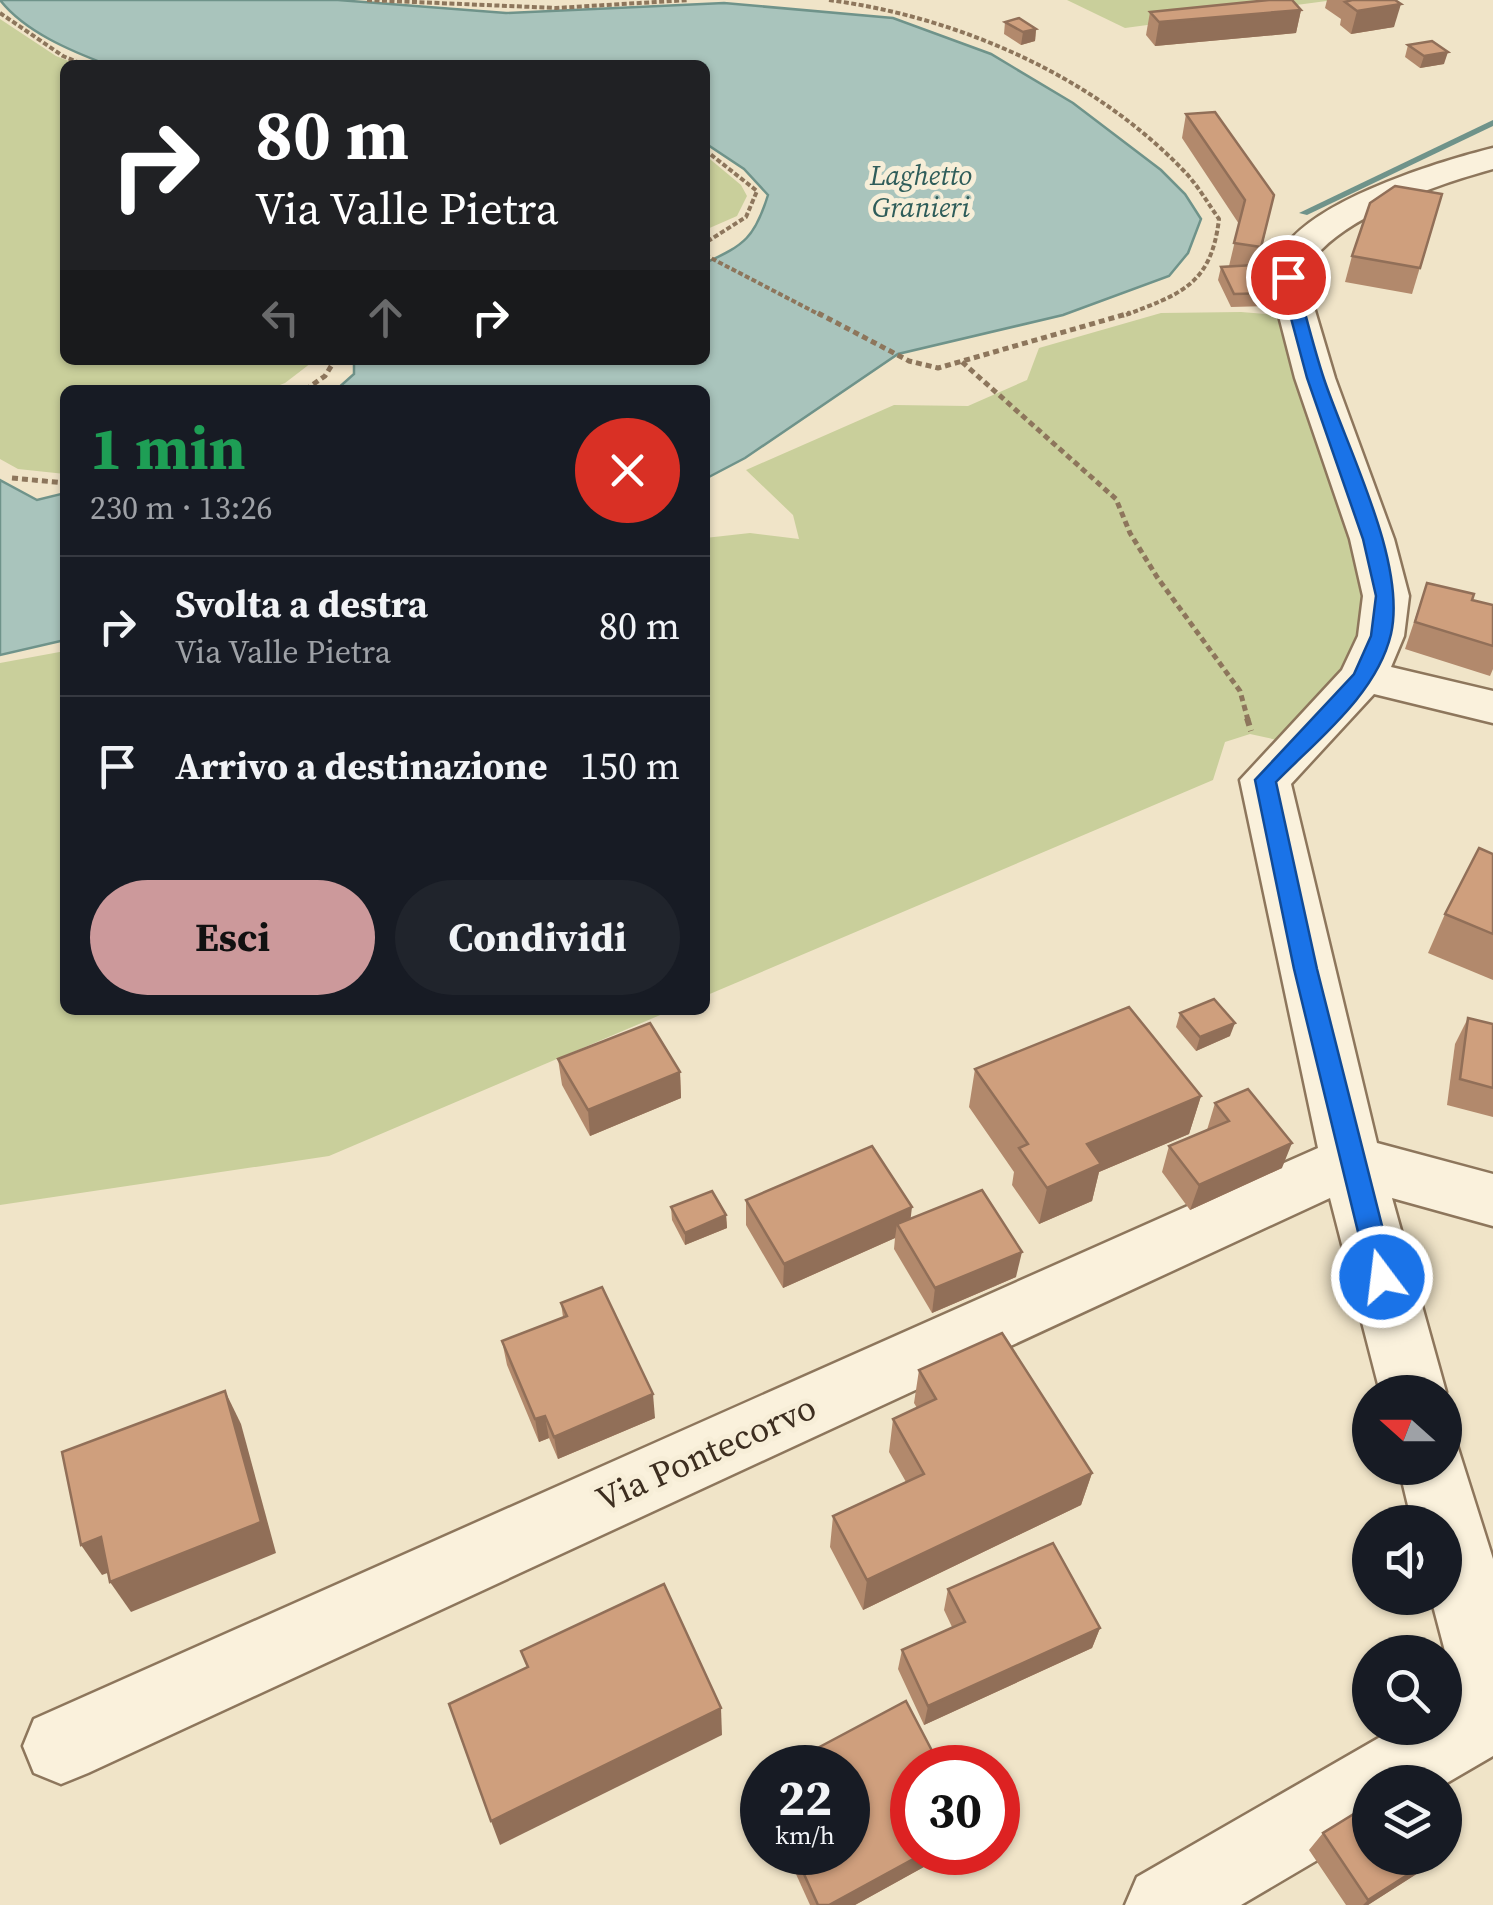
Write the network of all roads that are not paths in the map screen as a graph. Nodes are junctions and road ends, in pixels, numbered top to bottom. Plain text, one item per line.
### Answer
1 (1493, 158) edge
2 (1362, 676) junction
3 (1493, 707) edge
4 (1351, 1161) junction
5 (1493, 1200) edge
6 (1408, 1375) edge
7 (1438, 1485) edge
8 (1493, 1693) edge
9 (1493, 1714) edge
10 (61, 1746) dead end
11 (1405, 1765) edge
12 (1352, 1796) edge
13 (1165, 1905) edge

1 - 2 street
2 - 3 street
2 - 4 street
4 - 5 street
4 - 6 street
4 - 10 street, Via Pontecorvo
7 - 8 street
9 - 11 street
12 - 13 street

